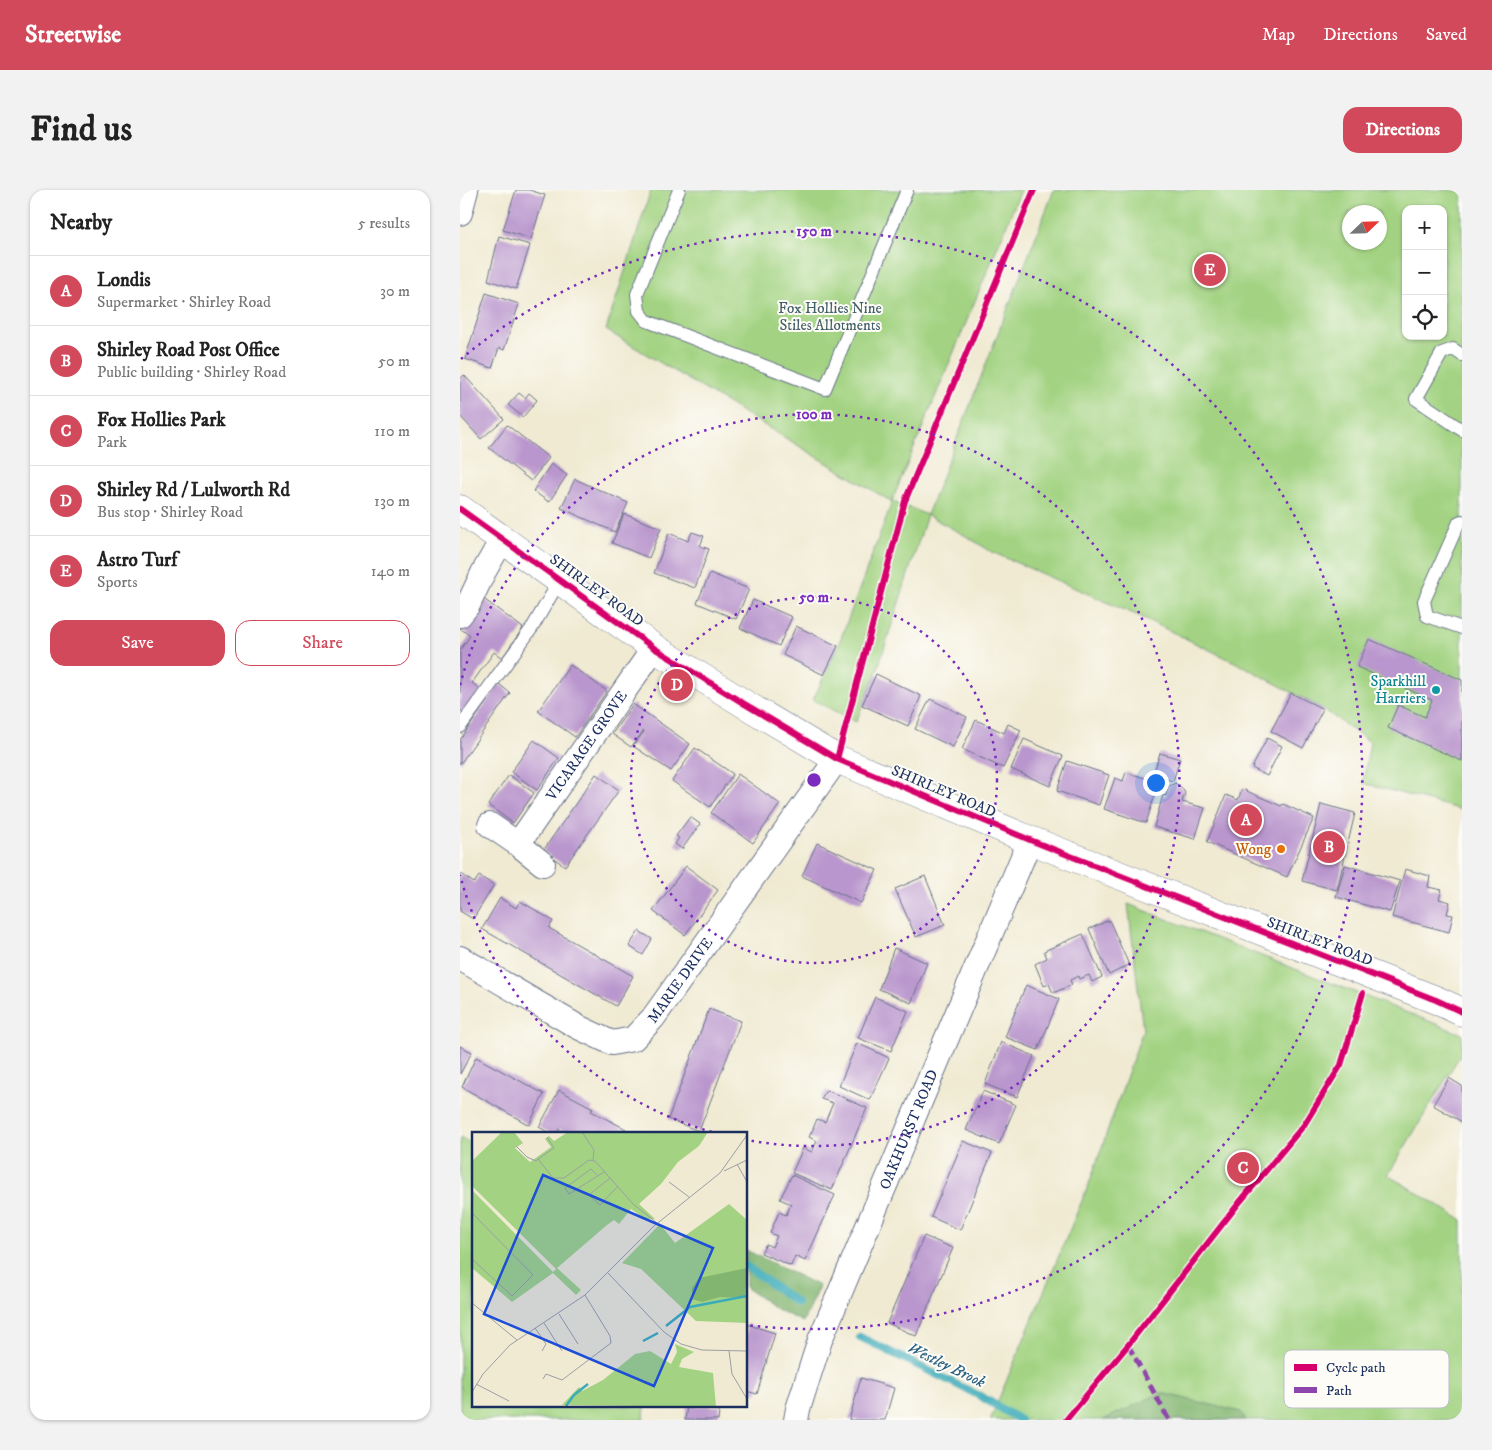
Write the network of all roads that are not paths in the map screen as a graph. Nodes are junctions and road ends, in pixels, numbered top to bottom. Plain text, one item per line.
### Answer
1 (466, 190) edge
2 (678, 190) edge
3 (907, 190) edge
4 (460, 212) edge
5 (1462, 355) edge
6 (1462, 430) edge
7 (460, 509) edge
8 (1462, 521) edge
9 (503, 538) junction
10 (560, 580) junction
11 (460, 615) edge
12 (1462, 628) edge
13 (654, 648) junction
14 (460, 727) edge
15 (837, 759) junction
16 (490, 825) dead end
17 (1030, 840) junction
18 (518, 844) junction
19 (542, 864) dead end
20 (460, 958) edge
21 (1462, 1012) edge
22 (796, 1420) edge

1 - 4 street
2 - 3 lane
5 - 6 lane
7 - 9 street, SHIRLEY ROAD
8 - 12 lane
9 - 10 street, SHIRLEY ROAD
9 - 11 street
10 - 13 street, SHIRLEY ROAD
10 - 14 lane
13 - 15 street, SHIRLEY ROAD
13 - 18 street, VICARAGE GROVE
15 - 17 street, SHIRLEY ROAD
15 - 20 street, MARIE DRIVE
16 - 18 street
17 - 21 street, SHIRLEY ROAD
17 - 22 street, OAKHURST ROAD
18 - 19 street

